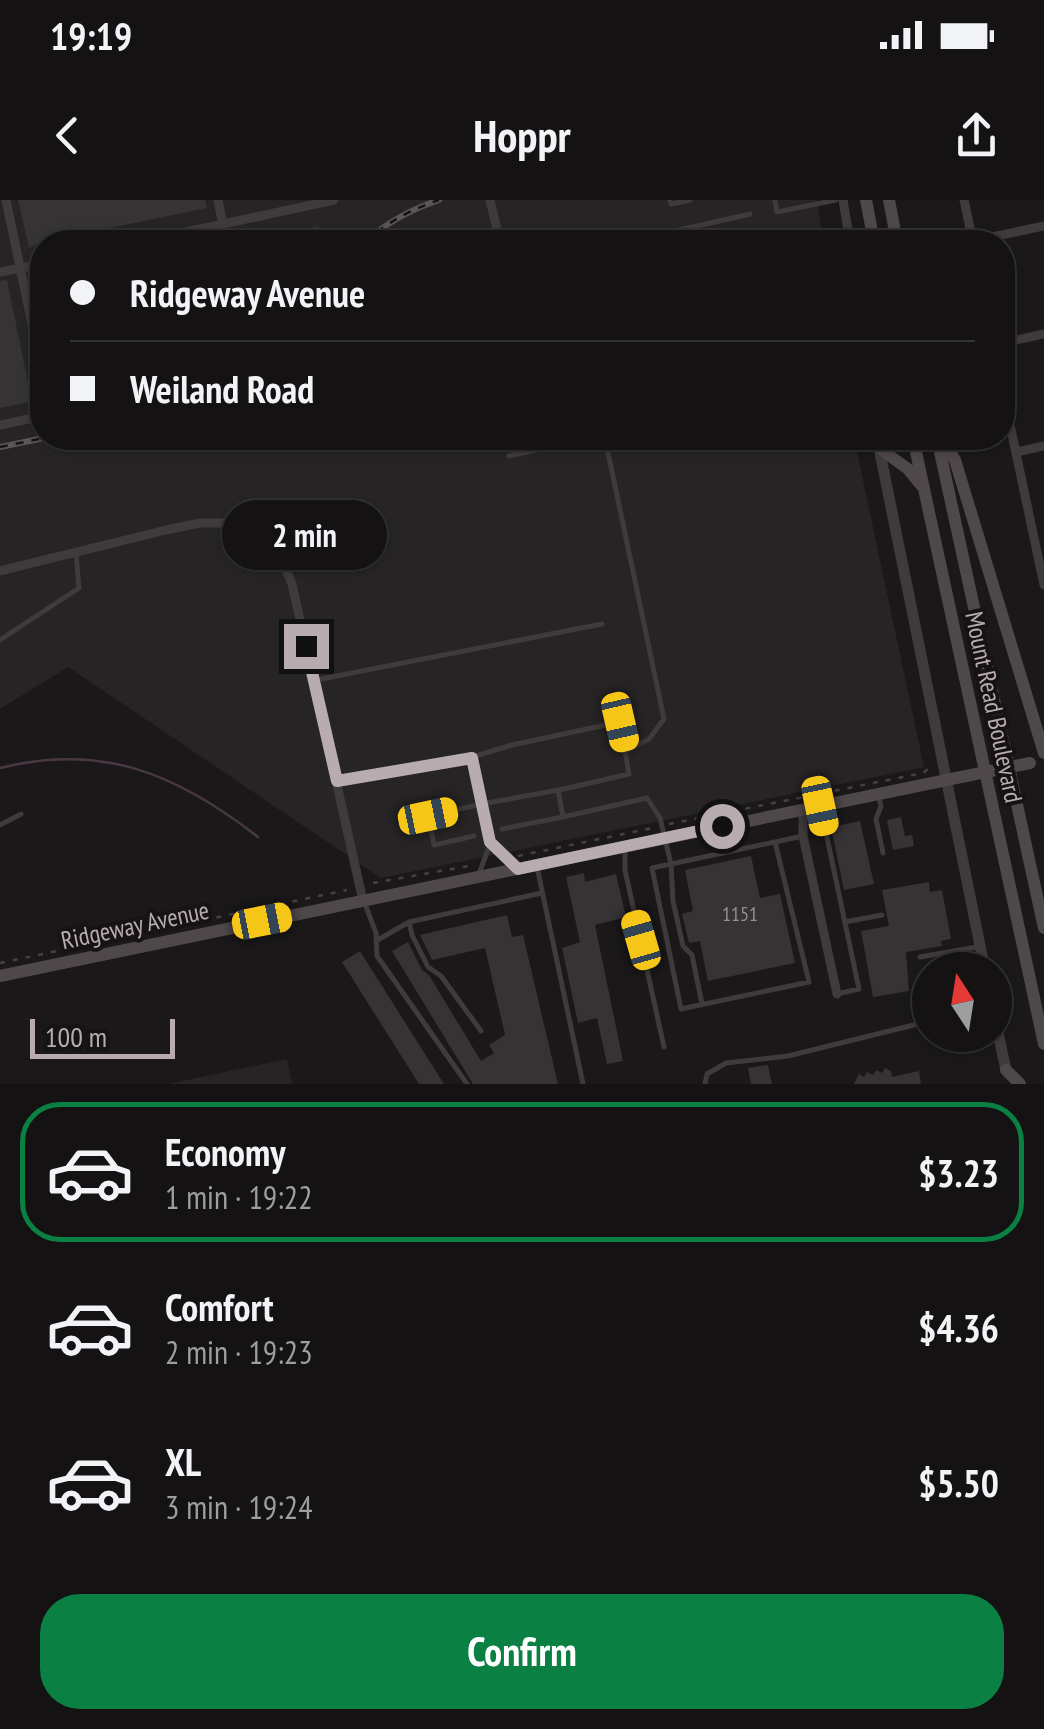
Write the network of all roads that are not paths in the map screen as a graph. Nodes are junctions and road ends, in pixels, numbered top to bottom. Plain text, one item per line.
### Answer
1 (6, 200) edge
2 (218, 200) edge
3 (334, 200) edge
4 (490, 200) edge
5 (690, 200) edge
6 (775, 200) edge
7 (840, 200) edge
8 (866, 200) edge
9 (889, 200) edge
10 (964, 200) edge
11 (670, 202) edge
12 (810, 203) edge
13 (750, 214) dead end
14 (223, 224) junction
15 (1044, 226) edge
16 (195, 230) edge
17 (498, 230) edge
18 (679, 230) edge
19 (847, 230) edge
20 (872, 230) edge
21 (895, 230) edge
22 (970, 230) edge
23 (1015, 233) edge
24 (30, 266) edge
25 (20, 268) junction
26 (0, 272) edge
27 (30, 315) edge
28 (1044, 334) edge
29 (1015, 340) edge
30 (30, 419) edge
31 (0, 425) edge
32 (1044, 446) edge
33 (1015, 447) edge
34 (537, 450) edge
35 (608, 450) edge
36 (882, 450) edge
37 (889, 450) edge
38 (916, 450) edge
39 (942, 450) edge
40 (947, 450) edge
41 (1016, 452) junction
42 (510, 456) dead end
43 (924, 488) junction
44 (76, 552) junction
45 (1041, 557) edge
46 (0, 571) edge
47 (1044, 584) edge
48 (602, 624) dead end
49 (0, 640) edge
50 (314, 680) junction
51 (626, 751) junction
52 (472, 758) junction
53 (1040, 759) edge
54 (945, 780) junction
55 (337, 781) junction
56 (558, 790) junction
57 (879, 794) junction
58 (482, 804) junction
59 (820, 806) junction
60 (802, 810) junction
61 (21, 814) dead end
62 (564, 817) junction
63 (0, 825) edge
64 (502, 828) dead end
65 (663, 832) junction
66 (474, 836) dead end
67 (803, 836) junction
68 (490, 842) junction
69 (775, 842) junction
70 (624, 847) junction
71 (883, 853) dead end
72 (515, 863) junction
73 (672, 864) junction
74 (536, 865) junction
75 (478, 871) junction
76 (542, 892) junction
77 (363, 901) junction
78 (882, 916) dead end
79 (409, 922) junction
80 (845, 922) junction
81 (1044, 928) edge
82 (376, 941) junction
83 (980, 946) junction
84 (947, 952) edge
85 (981, 952) edge
86 (0, 976) edge
87 (837, 994) joint
88 (702, 1004) junction
89 (912, 1025) edge
90 (481, 1031) dead end
91 (1044, 1044) edge
92 (664, 1046) dead end
93 (1002, 1052) edge
94 (1008, 1077) edge
95 (467, 1084) edge
96 (584, 1084) edge
97 (705, 1084) edge
98 (1020, 1084) edge

1 - 25 street
2 - 14 street
3 - 14 street
4 - 17 street
5 - 11 lane
6 - 12 lane
7 - 12 lane
7 - 19 street
8 - 20 main road
9 - 21 main road
10 - 22 street
13 - 18 lane
14 - 16 street
15 - 23 street
24 - 25 street
25 - 26 street
25 - 27 street
28 - 29 street
30 - 31 street
32 - 41 street
33 - 41 street
34 - 42 lane
35 - 51 lane
36 - 54 street
37 - 43 main road
38 - 43 main road, Mount Read Boulevard
39 - 81 main road, Mount Read Boulevard
40 - 53 main road
41 - 45 street
43 - 91 main road, Mount Read Boulevard
44 - 46 street
44 - 49 lane
44 - 50 street
45 - 47 street
48 - 50 lane
50 - 55 street
51 - 52 lane
51 - 56 lane
52 - 55 lane
52 - 58 lane
53 - 54 main road, Ridgeway Avenue, bridge
54 - 57 main road, Ridgeway Avenue
54 - 83 street
55 - 77 street
56 - 58 lane
56 - 62 lane
57 - 59 main road, Ridgeway Avenue
57 - 71 lane
58 - 66 lane
58 - 68 lane
59 - 60 main road, Ridgeway Avenue
59 - 80 lane
60 - 65 main road, Ridgeway Avenue
60 - 67 street
61 - 63 lane
62 - 64 lane
62 - 65 lane
65 - 70 main road, Ridgeway Avenue
65 - 73 lane
67 - 69 lane
67 - 87 street
68 - 72 lane
68 - 75 lane
69 - 73 lane
69 - 88 lane
70 - 74 main road, Ridgeway Avenue
70 - 92 lane
72 - 74 main road, Ridgeway Avenue
72 - 75 main road, Ridgeway Avenue
73 - 88 lane
73 - 88 lane
74 - 76 lane
75 - 77 main road, Ridgeway Avenue
76 - 79 lane
76 - 96 lane
77 - 82 lane
77 - 86 main road, Ridgeway Avenue
78 - 80 lane
79 - 82 lane
79 - 90 lane
80 - 87 lane
82 - 95 lane
83 - 84 lane
83 - 85 street
89 - 97 lane
93 - 94 street
94 - 98 main road

